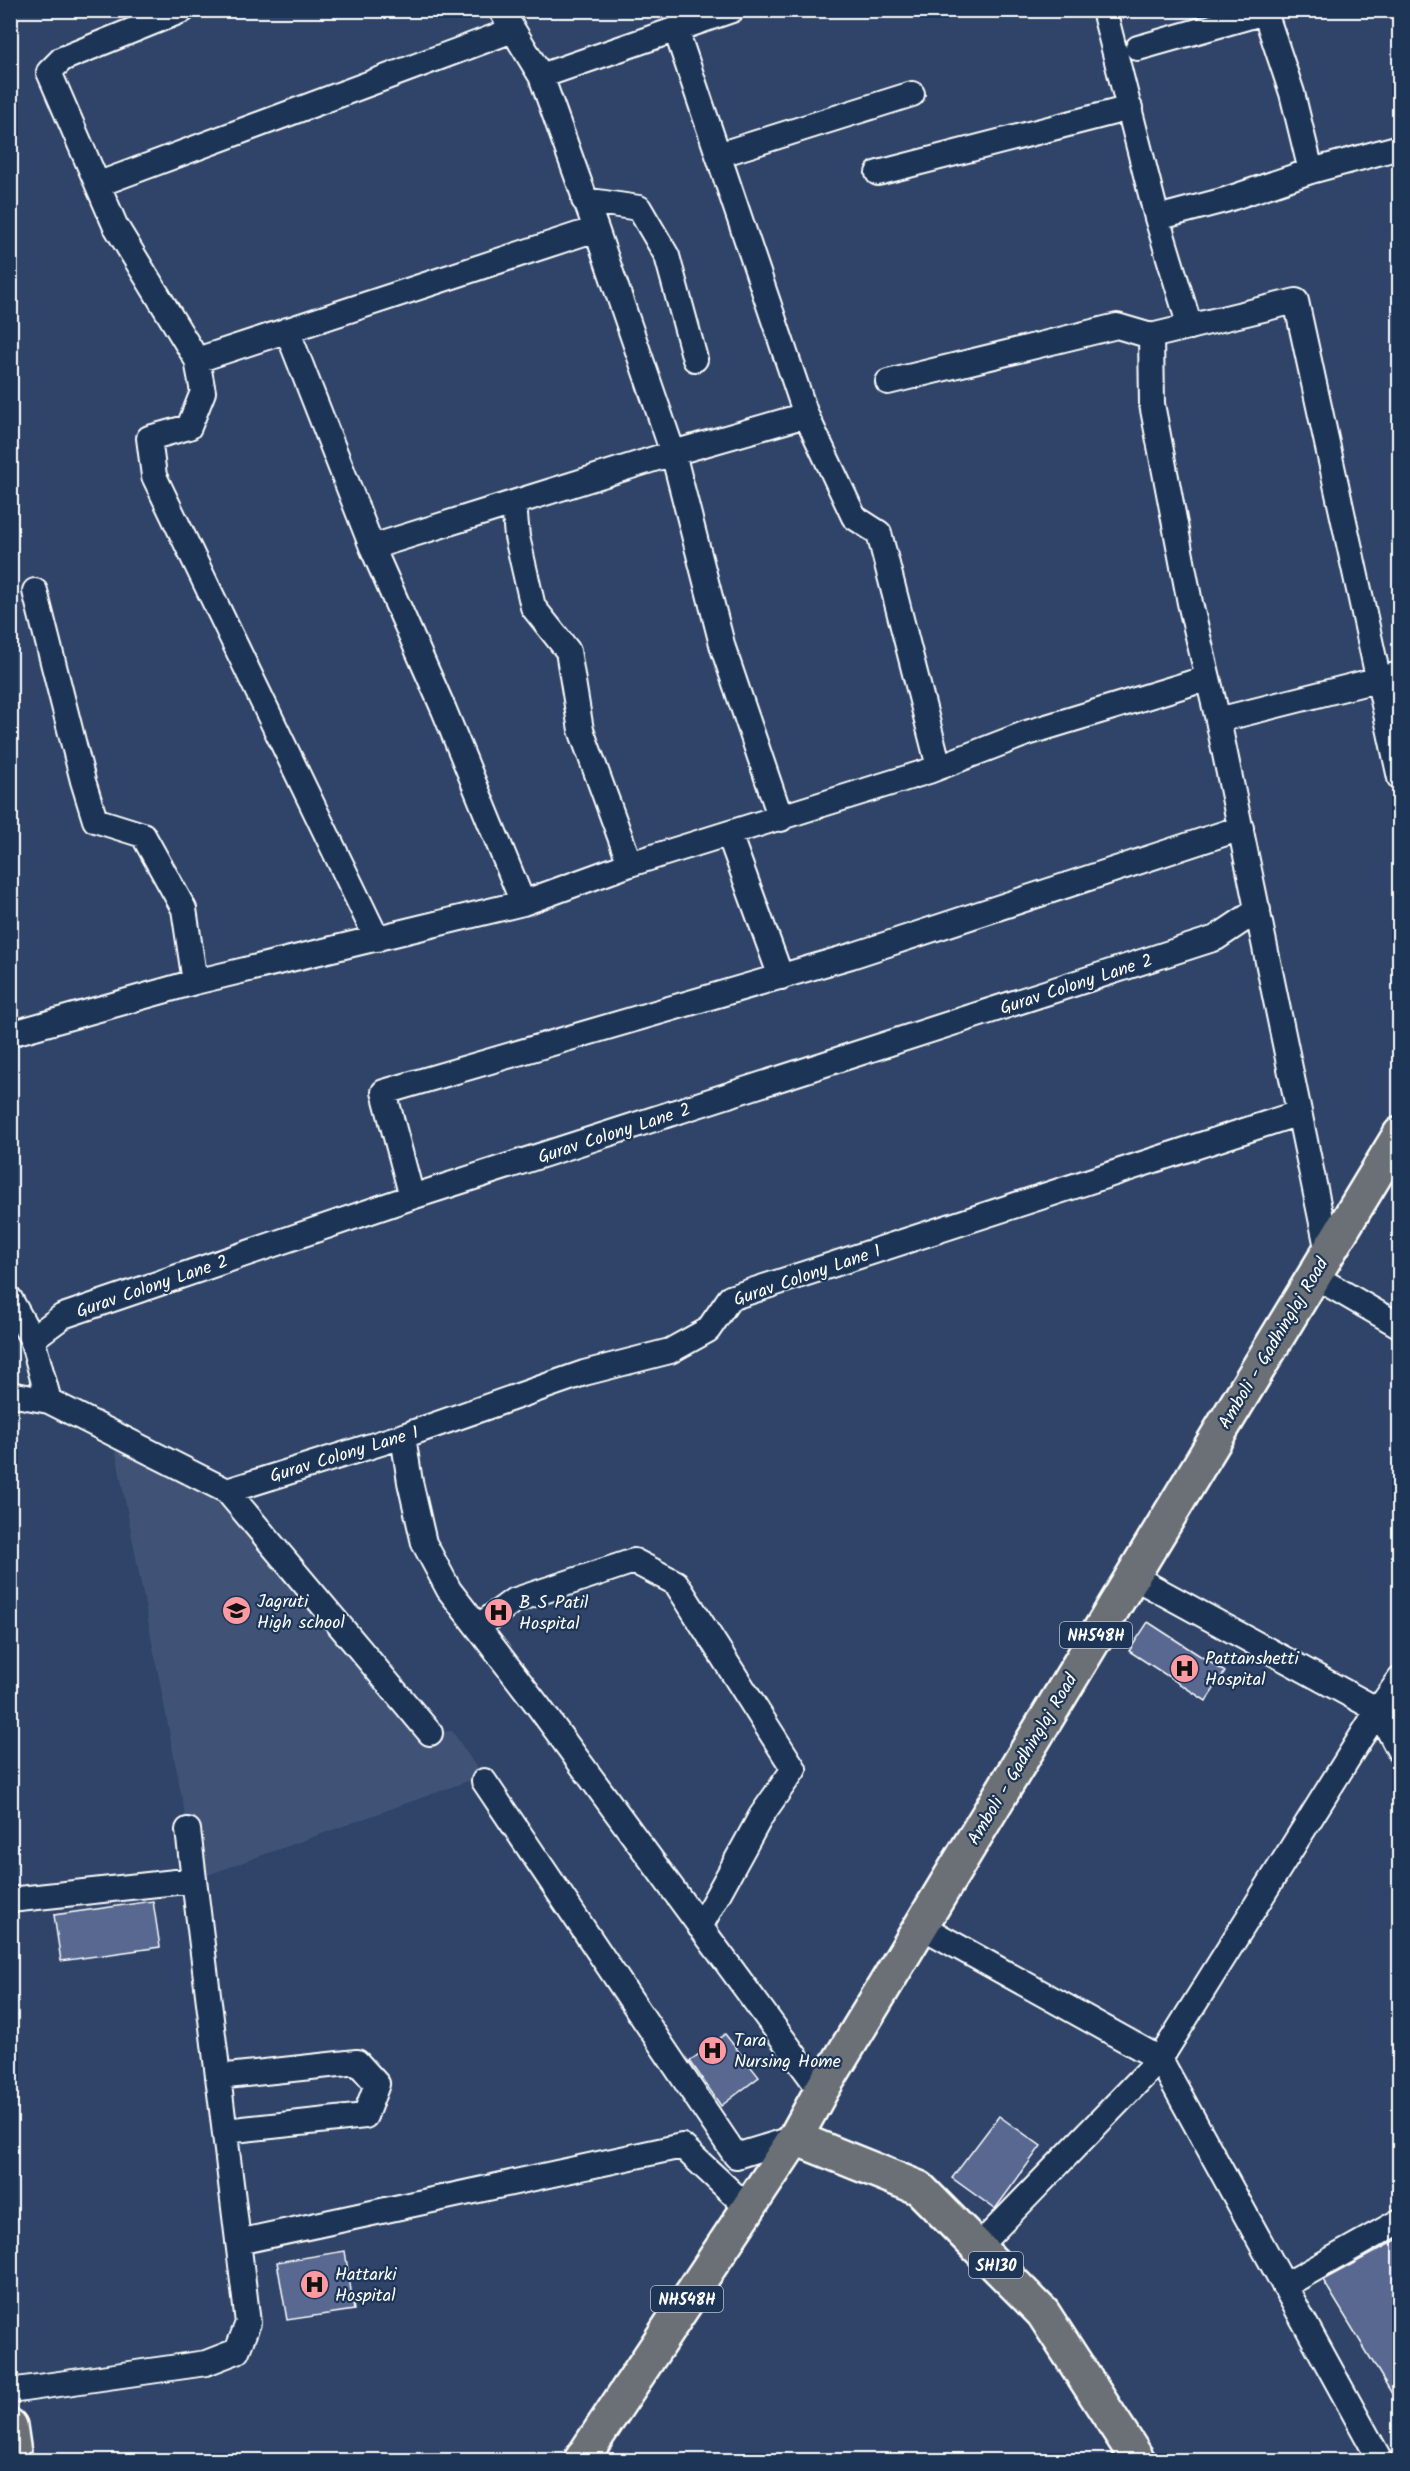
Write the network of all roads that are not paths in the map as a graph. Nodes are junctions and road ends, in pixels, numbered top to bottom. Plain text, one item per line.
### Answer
1 (183, 10) edge
2 (732, 10) edge
3 (1104, 10) edge
4 (507, 20) edge
5 (676, 30) junction
6 (1138, 48) dead end
7 (541, 76) junction
8 (912, 94) dead end
9 (1130, 108) junction
10 (1400, 147) edge
11 (718, 155) junction
12 (1311, 171) junction
13 (878, 172) dead end
14 (99, 184) junction
15 (584, 200) junction
16 (1157, 218) junction
17 (596, 229) junction
18 (1190, 327) junction
19 (287, 330) junction
20 (1151, 336) junction
21 (695, 359) dead end
22 (196, 360) junction
23 (888, 382) dead end
24 (806, 415) junction
25 (673, 453) junction
26 (514, 504) junction
27 (372, 547) junction
28 (36, 591) dead end
29 (1389, 676) edge
30 (1208, 678) junction
31 (1218, 720) junction
32 (939, 767) junction
33 (1400, 778) edge
34 (782, 819) junction
35 (1241, 828) junction
36 (729, 834) junction
37 (630, 864) junction
38 (523, 903) junction
39 (1258, 910) junction
40 (377, 939) junction
41 (781, 976) junction
42 (195, 982) junction
43 (10, 1034) edge
44 (1299, 1113) junction
45 (1400, 1134) edge
46 (412, 1197) junction
47 (1321, 1264) junction
48 (10, 1299) edge
49 (1400, 1326) edge
50 (32, 1339) junction
51 (10, 1394) edge
52 (49, 1401) junction
53 (403, 1436) junction
54 (227, 1491) junction
55 (1132, 1576) junction
56 (478, 1627) junction
57 (1400, 1679) edge
58 (1378, 1710) junction
59 (430, 1733) dead end
60 (1400, 1752) edge
61 (484, 1781) dead end
62 (188, 1830) dead end
63 (194, 1880) junction
64 (10, 1900) edge
65 (921, 1926) junction
66 (700, 1927) junction
67 (1160, 2059) junction
68 (218, 2077) junction
69 (821, 2091) junction
70 (225, 2132) junction
71 (795, 2138) junction
72 (747, 2207) junction
73 (1400, 2221) edge
74 (238, 2242) junction
75 (978, 2247) junction
76 (1284, 2286) junction
77 (10, 2391) edge
78 (10, 2426) edge
79 (15, 2460) edge
80 (580, 2460) edge
81 (1138, 2460) edge
82 (1380, 2460) edge

1 - 14 street
2 - 5 street
3 - 9 street
4 - 7 street
4 - 14 street
5 - 7 street
5 - 11 street
6 - 12 street
7 - 15 street
8 - 11 street
9 - 13 street
9 - 16 street
10 - 12 street
11 - 24 street
12 - 16 street
14 - 22 street
15 - 17 street
15 - 21 street
16 - 18 street
17 - 19 street
17 - 25 street
18 - 20 street
18 - 29 street
19 - 22 street
19 - 27 street
20 - 23 street
20 - 30 street
22 - 40 street
24 - 25 street
24 - 32 street
25 - 26 street
25 - 34 street
26 - 27 street
26 - 37 street
27 - 38 street
28 - 42 street
29 - 31 street
29 - 33 street
30 - 31 street
30 - 32 street
31 - 35 street
32 - 34 street
34 - 36 street
35 - 39 street
35 - 41 street
36 - 37 street
36 - 41 street
37 - 38 street
38 - 40 street
39 - 44 street
39 - 46 street, Gurav Colony Lane 2
40 - 42 street
41 - 46 street
42 - 43 street
44 - 47 street
44 - 53 street, Gurav Colony Lane 1
45 - 47 main road, Amboli - Gadhinglaj Road / NH548H
46 - 50 street, Gurav Colony Lane 2
47 - 49 street
47 - 55 main road, Amboli - Gadhinglaj Road / NH548H
48 - 50 street
50 - 52 street
51 - 52 street
52 - 54 street
53 - 54 street, Gurav Colony Lane 1
53 - 56 street
54 - 59 street
55 - 58 street
55 - 65 main road, Amboli - Gadhinglaj Road / NH548H
56 - 66 street
56 - 66 street
57 - 58 street
58 - 60 street
58 - 67 street
61 - 71 street
62 - 63 street
63 - 64 street
63 - 68 street
65 - 67 street
65 - 69 main road, Amboli - Gadhinglaj Road / NH548H
66 - 69 street
67 - 75 street
67 - 76 street
68 - 70 street
68 - 70 street
69 - 71 main road, Amboli - Gadhinglaj Road / NH548H
70 - 74 street
71 - 72 main road, NH548H
71 - 75 main road, SH130
72 - 74 street
72 - 80 main road, NH548H
73 - 76 street
74 - 77 street
75 - 81 main road, SH130
76 - 82 street
78 - 79 main road

